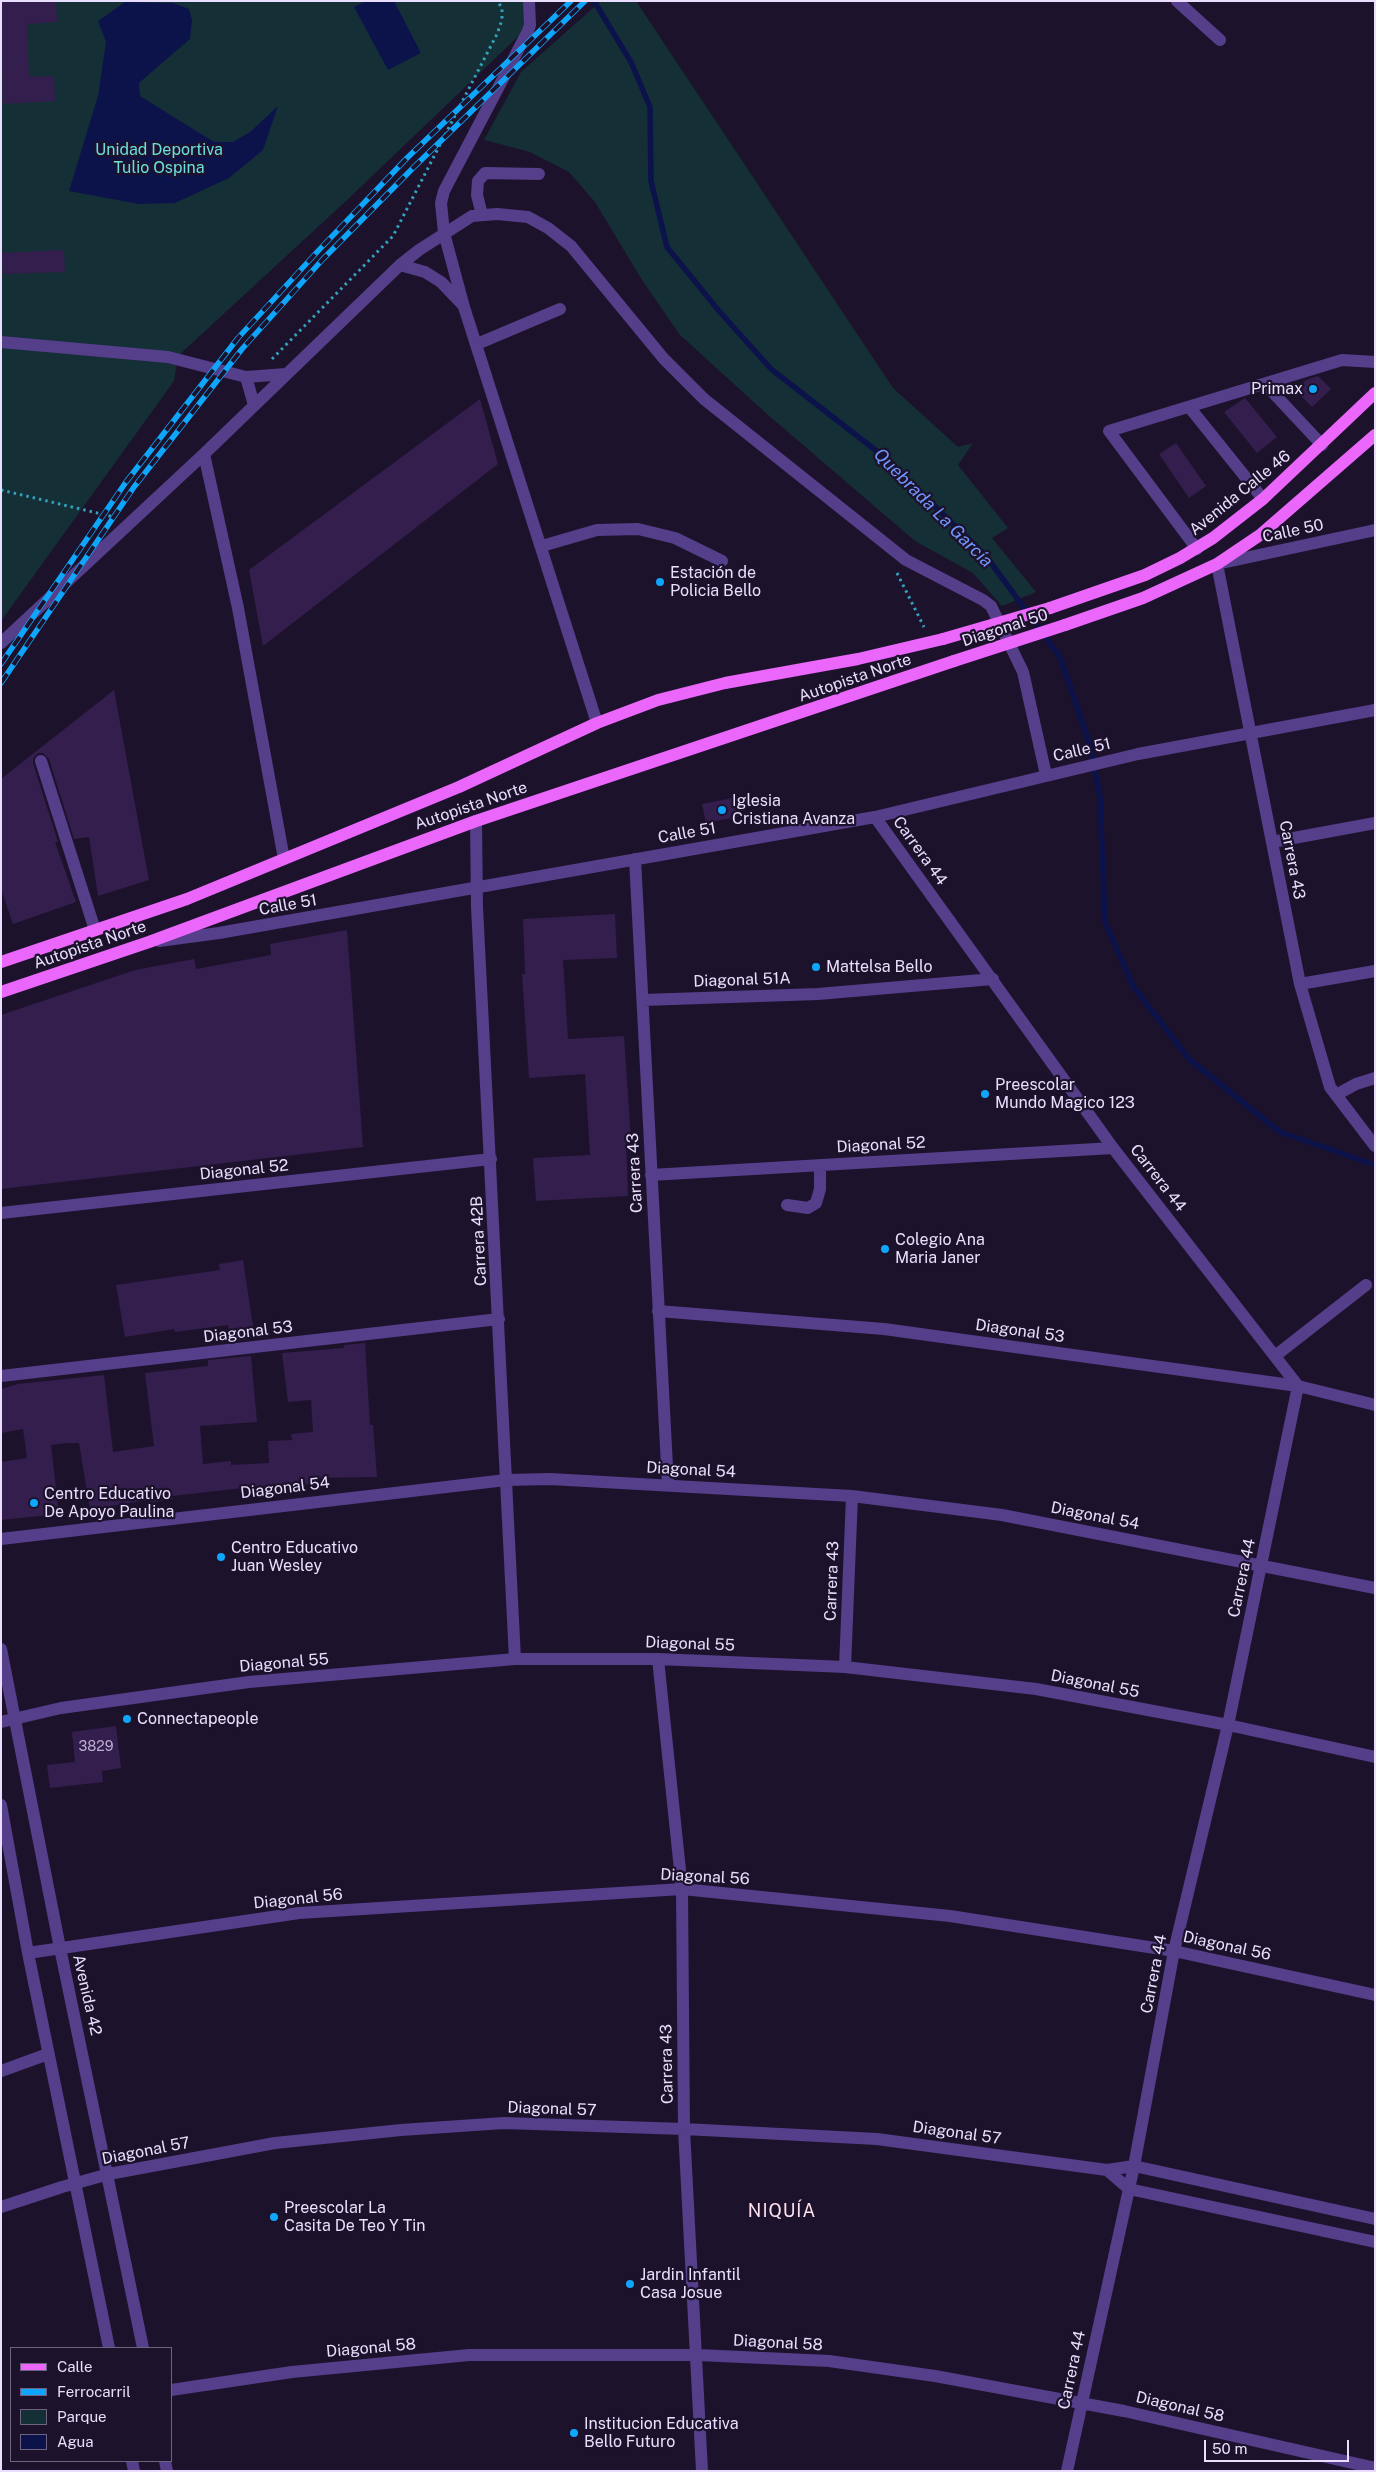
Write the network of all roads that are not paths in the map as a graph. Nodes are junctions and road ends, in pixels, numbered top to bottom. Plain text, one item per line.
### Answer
1 (529, 1) edge
2 (1176, 1) edge
3 (1220, 40) dead end
4 (539, 174) dead end
5 (482, 215) junction
6 (444, 233) junction
7 (400, 265) junction
8 (464, 306) junction
9 (560, 309) dead end
10 (1, 342) edge
11 (477, 344) junction
12 (1375, 362) edge
13 (286, 374) junction
14 (246, 377) junction
15 (1265, 384) junction
16 (1375, 393) edge
17 (254, 405) junction
18 (1190, 408) junction
19 (1375, 434) edge
20 (1322, 445) junction
21 (204, 454) junction
22 (1263, 499) junction
23 (1375, 530) edge
24 (542, 546) junction
25 (1197, 549) junction
26 (722, 561) dead end
27 (1217, 564) junction
28 (1050, 608) joint
29 (943, 639) joint
30 (1, 643) edge
31 (954, 661) joint
32 (1375, 710) edge
33 (597, 722) junction
34 (1251, 733) junction
35 (41, 761) dead end
36 (1046, 775) junction
37 (875, 817) junction
38 (476, 821) junction
39 (1375, 823) edge
40 (1272, 842) junction
41 (284, 859) junction
42 (635, 859) junction
43 (476, 888) junction
44 (96, 930) junction
45 (149, 942) junction
46 (1, 962) edge
47 (1375, 971) edge
48 (993, 979) junction
49 (1300, 984) junction
50 (1, 992) edge
51 (643, 1000) junction
52 (1375, 1078) edge
53 (1336, 1094) junction
54 (1375, 1146) edge
55 (1113, 1148) junction
56 (491, 1159) junction
57 (820, 1165) junction
58 (651, 1175) junction
59 (787, 1205) dead end
60 (1, 1213) edge
61 (1366, 1285) dead end
62 (658, 1311) junction
63 (499, 1319) junction
64 (1276, 1356) junction
65 (1, 1376) edge
66 (1298, 1386) junction
67 (1375, 1405) edge
68 (506, 1480) junction
69 (668, 1485) junction
70 (852, 1496) junction
71 (1, 1539) edge
72 (1261, 1564) junction
73 (1375, 1588) edge
74 (1, 1649) edge
75 (515, 1659) junction
76 (658, 1659) junction
77 (845, 1667) junction
78 (14, 1719) junction
79 (1, 1722) edge
80 (1228, 1725) junction
81 (1375, 1757) edge
82 (1, 1805) edge
83 (682, 1888) junction
84 (60, 1948) junction
85 (1174, 1951) junction
86 (28, 1953) junction
87 (1375, 1995) edge
88 (48, 2054) junction
89 (1, 2071) edge
90 (684, 2129) junction
91 (1134, 2166) junction
92 (1107, 2170) junction
93 (109, 2174) junction
94 (74, 2183) junction
95 (1129, 2189) junction
96 (1, 2207) edge
97 (1375, 2219) edge
98 (1375, 2242) edge
99 (109, 2347) edge
100 (144, 2347) edge
101 (698, 2356) junction
102 (172, 2390) edge
103 (1082, 2404) junction
104 (1375, 2468) edge
105 (702, 2471) edge
106 (1067, 2471) edge

1 - 6 street
2 - 3 street
4 - 5 street
5 - 6 street
5 - 36 street
6 - 7 street
6 - 8 street
7 - 8 street
7 - 13 street
8 - 11 street
9 - 11 street
10 - 14 street
11 - 24 street
12 - 15 street
13 - 14 street
13 - 17 street
14 - 17 street
15 - 18 street
15 - 20 street
16 - 20 main road, Avenida Calle 46
17 - 21 street
18 - 22 street
18 - 25 street
19 - 27 main road
20 - 22 main road, Avenida Calle 46
21 - 30 street
21 - 41 street
22 - 25 main road, Avenida Calle 46
23 - 27 street, Calle 50
24 - 26 street
24 - 33 street
25 - 28 main road, Avenida Calle 46
27 - 31 main road, Diagonal 50, bridge
27 - 34 street, Carrera 43
28 - 29 main road, Diagonal 50, bridge
29 - 33 main road, Autopista Norte
31 - 38 main road, Autopista Norte
32 - 34 street, Calle 51
33 - 41 main road, Autopista Norte
34 - 36 street, Calle 51
34 - 40 street, Carrera 43
35 - 44 street
36 - 37 street, Calle 51
37 - 42 street, Calle 51
37 - 48 street, Carrera 44
38 - 43 street, Carrera 42B
38 - 45 main road, Autopista Norte
39 - 40 street
40 - 49 street, Carrera 43
41 - 44 main road, Autopista Norte
42 - 43 street, Calle 51
42 - 51 street, Carrera 43
43 - 45 street, Calle 51
43 - 56 street, Carrera 42B
44 - 46 main road, Autopista Norte
45 - 50 main road, Autopista Norte
47 - 49 street
48 - 51 street, Diagonal 51A
48 - 55 street, Carrera 44
49 - 53 street, Carrera 43
51 - 58 street, Carrera 43
52 - 53 street
53 - 54 street, Carrera 43
55 - 57 street, Diagonal 52
55 - 64 street, Carrera 44
56 - 60 street, Diagonal 52
56 - 63 street, Carrera 42B
57 - 58 street, Diagonal 52
57 - 59 street
58 - 62 street, Carrera 43
61 - 64 street
62 - 66 street, Diagonal 53
62 - 69 street, Carrera 43
63 - 65 street, Diagonal 53
63 - 68 street, Carrera 42B
64 - 66 street, Carrera 44
66 - 67 street, Diagonal 53
66 - 72 street, Carrera 44
68 - 69 street, Diagonal 54
68 - 71 street, Diagonal 54
68 - 75 street, Carrera 42B
69 - 70 street, Diagonal 54
70 - 72 street, Diagonal 54
70 - 77 street, Carrera 43
72 - 73 street, Diagonal 54
72 - 80 street, Carrera 44
74 - 78 street, Avenida 42
75 - 76 street, Diagonal 55
75 - 78 street, Diagonal 55
76 - 77 street, Diagonal 55
76 - 83 street, Carrera 43
77 - 80 street, Diagonal 55
78 - 79 street, Diagonal 55
78 - 84 street, Avenida 42
80 - 81 street, Diagonal 55
80 - 85 street, Carrera 44
82 - 86 street
83 - 84 street, Diagonal 56
83 - 85 street, Diagonal 56
83 - 90 street, Carrera 43
84 - 86 street, Diagonal 56
84 - 93 street, Avenida 42
85 - 87 street, Diagonal 56
85 - 91 street, Carrera 44
86 - 88 street
88 - 89 street
88 - 94 street
90 - 92 street, Diagonal 57
90 - 93 street, Diagonal 57
90 - 101 street, Carrera 43
91 - 92 street, Diagonal 57
91 - 95 street, Carrera 44
91 - 97 street, Diagonal 57
92 - 95 street
93 - 94 street, Diagonal 57
93 - 100 street, Avenida 42
94 - 96 street, Diagonal 57
94 - 99 street
95 - 98 street
95 - 103 street, Carrera 44
101 - 102 street, Diagonal 58
101 - 103 street, Diagonal 58
101 - 105 street, Carrera 43
103 - 104 street, Diagonal 58
103 - 106 street, Carrera 44

